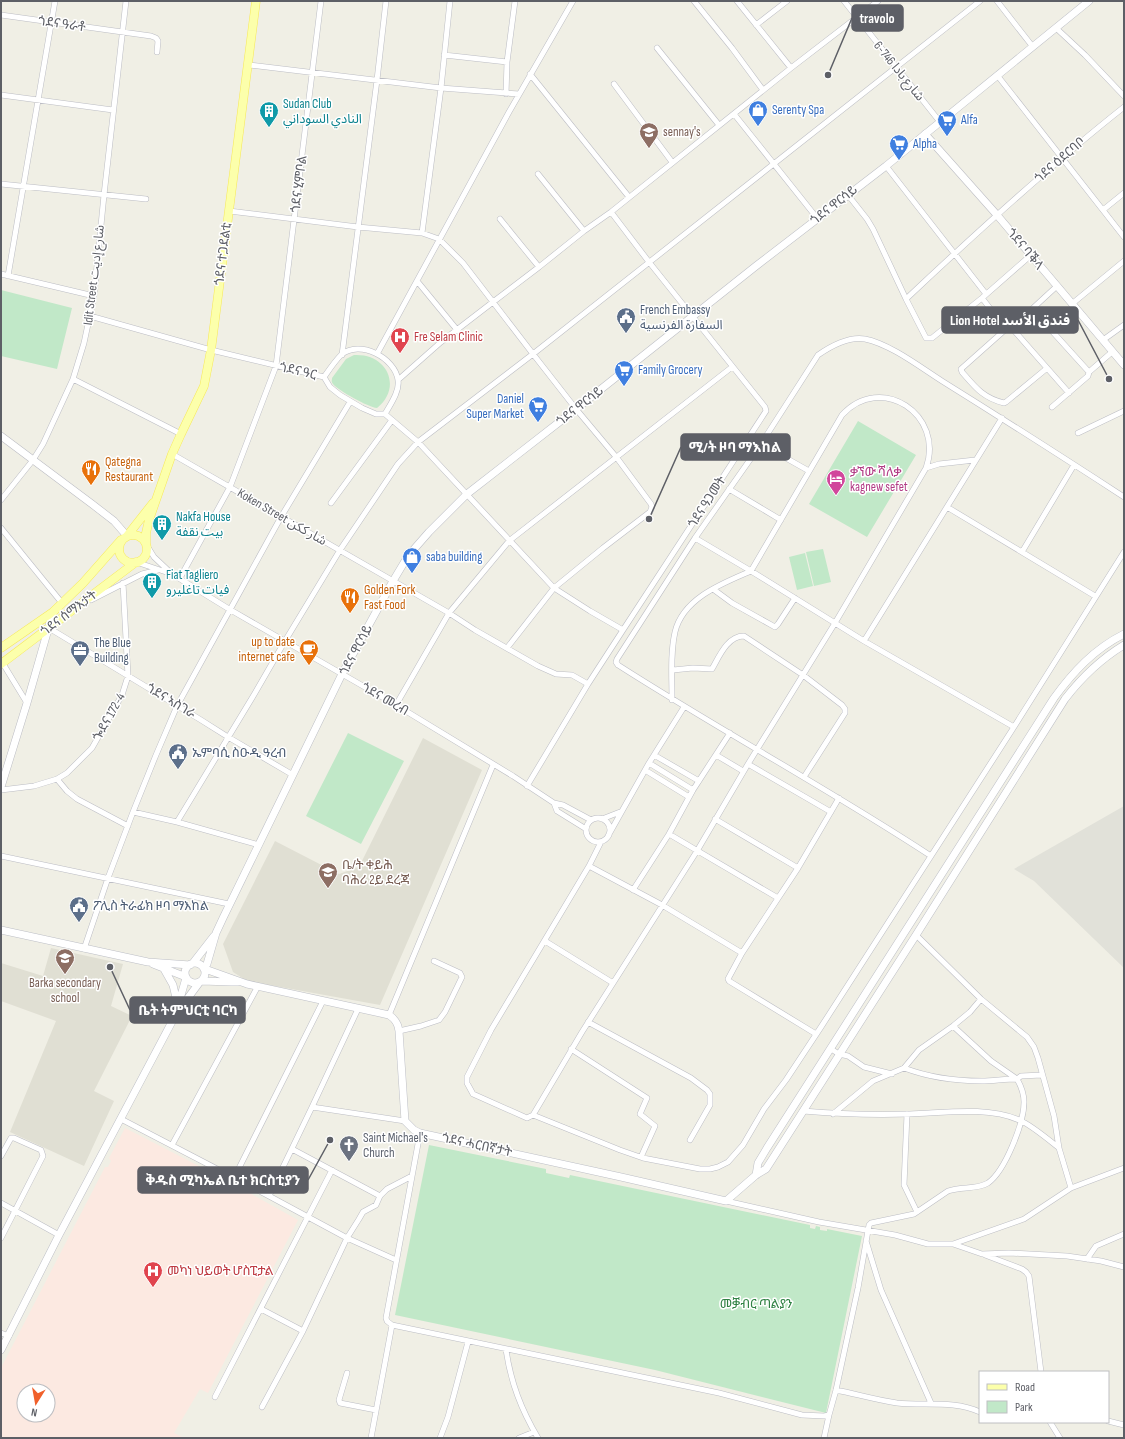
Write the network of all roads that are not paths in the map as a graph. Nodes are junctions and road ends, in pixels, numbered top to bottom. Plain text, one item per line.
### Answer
1 (55, 1) edge
2 (126, 1) edge
3 (256, 1) edge
4 (321, 1) edge
5 (386, 1) edge
6 (450, 1) edge
7 (515, 1) edge
8 (573, 1) edge
9 (694, 1) edge
10 (737, 1) edge
11 (787, 1) edge
12 (844, 1) edge
13 (878, 1) edge
14 (980, 1) edge
15 (997, 1) edge
16 (1090, 1) edge
17 (1, 15) edge
18 (857, 18) junction
19 (51, 22) junction
20 (756, 25) junction
21 (1056, 28) junction
22 (122, 33) junction
23 (1033, 47) junction
24 (657, 48) dead end
25 (157, 52) dead end
26 (444, 55) junction
27 (507, 62) junction
28 (249, 65) junction
29 (791, 68) junction
30 (896, 68) junction
31 (313, 72) junction
32 (530, 74) junction
33 (997, 75) junction
34 (377, 80) junction
35 (614, 84) dead end
36 (441, 88) junction
37 (763, 90) junction
38 (506, 94) junction
39 (519, 94) junction
40 (1, 95) edge
41 (1124, 96) edge
42 (38, 100) junction
43 (1124, 107) edge
44 (113, 110) junction
45 (734, 114) junction
46 (940, 122) junction
47 (719, 125) junction
48 (925, 134) junction
49 (1062, 158) junction
50 (672, 162) junction
51 (774, 164) junction
52 (886, 166) junction
53 (538, 174) dead end
54 (1, 184) edge
55 (23, 186) junction
56 (1124, 193) edge
57 (104, 195) junction
58 (848, 195) junction
59 (629, 197) junction
60 (146, 199) dead end
61 (1103, 210) junction
62 (229, 211) junction
63 (611, 212) junction
64 (998, 215) junction
65 (816, 218) junction
66 (500, 219) dead end
67 (294, 220) junction
68 (358, 228) junction
69 (584, 231) junction
70 (422, 233) junction
71 (1124, 237) edge
72 (439, 239) junction
73 (954, 254) junction
74 (1031, 255) junction
75 (1124, 260) edge
76 (649, 262) junction
77 (539, 267) junction
78 (1, 274) edge
79 (8, 276) junction
80 (416, 281) junction
81 (1057, 286) junction
82 (986, 294) junction
83 (94, 296) junction
84 (982, 298) junction
85 (906, 299) junction
86 (493, 302) junction
87 (1073, 303) junction
88 (1032, 309) junction
89 (90, 316) junction
90 (693, 316) junction
91 (1124, 325) edge
92 (1008, 327) junction
93 (458, 330) junction
94 (1103, 340) junction
95 (211, 350) junction
96 (1112, 352) junction
97 (378, 354) junction
98 (533, 354) junction
99 (342, 355) junction
100 (1124, 365) edge
101 (276, 366) junction
102 (732, 366) junction
103 (1046, 369) junction
104 (1089, 372) junction
105 (324, 377) junction
106 (73, 379) junction
107 (398, 380) junction
108 (1069, 394) junction
109 (350, 402) junction
110 (1052, 407) dead end
111 (576, 409) junction
112 (1124, 411) edge
113 (385, 414) junction
114 (1002, 418) junction
115 (392, 420) junction
116 (1078, 433) dead end
117 (181, 434) junction
118 (1, 436) edge
119 (418, 442) junction
120 (761, 444) junction
121 (172, 454) junction
122 (617, 458) junction
123 (33, 460) junction
124 (976, 460) junction
125 (1074, 465) junction
126 (926, 468) junction
127 (809, 471) junction
128 (230, 487) junction
129 (729, 489) junction
130 (467, 494) junction
131 (1124, 497) edge
132 (158, 498) junction
133 (1, 500) edge
134 (331, 503) dead end
135 (947, 507) junction
136 (281, 517) junction
137 (781, 520) junction
138 (1, 528) edge
139 (124, 538) junction
140 (695, 538) junction
141 (509, 541) junction
142 (146, 544) junction
143 (340, 550) junction
144 (1022, 552) junction
145 (1124, 552) edge
146 (136, 562) junction
147 (158, 570) junction
148 (751, 571) junction
149 (172, 574) junction
150 (180, 578) junction
151 (393, 580) junction
152 (123, 583) junction
153 (554, 588) junction
154 (713, 589) junction
155 (1095, 596) junction
156 (795, 598) junction
157 (62, 603) junction
158 (78, 607) junction
159 (229, 609) junction
160 (52, 612) junction
161 (449, 613) junction
162 (835, 623) junction
163 (49, 628) junction
164 (623, 630) junction
165 (1124, 634) edge
166 (285, 641) junction
167 (864, 642) junction
168 (1124, 645) edge
169 (1, 648) edge
170 (507, 648) junction
171 (1, 662) edge
172 (672, 670) junction
173 (342, 674) junction
174 (803, 675) junction
175 (128, 676) junction
176 (588, 684) junction
177 (672, 700) junction
178 (27, 703) junction
179 (396, 705) junction
180 (178, 706) junction
181 (684, 707) junction
182 (1014, 727) junction
183 (730, 734) junction
184 (228, 738) junction
185 (757, 749) junction
186 (654, 754) junction
187 (716, 755) junction
188 (649, 763) junction
189 (748, 764) junction
190 (494, 765) junction
191 (645, 770) junction
192 (743, 771) junction
193 (293, 775) junction
194 (804, 777) junction
195 (57, 779) junction
196 (699, 781) junction
197 (1, 785) edge
198 (527, 786) junction
199 (693, 790) junction
200 (689, 797) junction
201 (839, 798) junction
202 (554, 803) junction
203 (133, 812) junction
204 (620, 812) junction
205 (831, 812) junction
206 (577, 813) junction
207 (602, 819) junction
208 (715, 819) junction
209 (572, 820) junction
210 (591, 820) junction
211 (177, 822) junction
212 (128, 826) junction
213 (586, 829) junction
214 (669, 834) junction
215 (608, 836) junction
216 (592, 841) junction
217 (601, 842) junction
218 (259, 845) junction
219 (697, 851) junction
220 (1, 856) edge
221 (594, 856) junction
222 (931, 856) junction
223 (589, 866) junction
224 (798, 868) junction
225 (108, 878) junction
226 (936, 884) junction
227 (633, 890) junction
228 (945, 890) junction
229 (778, 898) junction
230 (229, 904) junction
231 (662, 905) junction
232 (1, 930) edge
233 (216, 933) junction
234 (916, 935) junction
235 (545, 941) junction
236 (84, 949) junction
237 (742, 953) junction
238 (434, 961) dead end
239 (148, 962) junction
240 (191, 964) junction
241 (164, 969) junction
242 (205, 969) junction
243 (186, 977) junction
244 (200, 982) junction
245 (239, 982) junction
246 (613, 983) junction
247 (258, 986) junction
248 (981, 999) junction
249 (323, 1001) junction
250 (177, 1005) junction
251 (358, 1009) junction
252 (389, 1015) junction
253 (175, 1016) junction
254 (588, 1022) junction
255 (953, 1026) junction
256 (399, 1031) junction
257 (816, 1034) junction
258 (572, 1049) junction
259 (831, 1049) junction
260 (839, 1054) junction
261 (904, 1068) junction
262 (892, 1074) junction
263 (1042, 1074) junction
264 (1016, 1079) junction
265 (312, 1107) junction
266 (803, 1111) junction
267 (833, 1114) junction
268 (908, 1114) junction
269 (533, 1115) junction
270 (121, 1119) junction
271 (1020, 1120) junction
272 (405, 1121) junction
273 (420, 1133) junction
274 (690, 1140) dead end
275 (172, 1145) junction
276 (1059, 1148) junction
277 (292, 1149) junction
278 (1, 1156) edge
279 (641, 1157) junction
280 (1124, 1168) edge
281 (332, 1170) junction
282 (756, 1175) junction
283 (412, 1176) junction
284 (234, 1178) junction
285 (1071, 1188) junction
286 (269, 1196) junction
287 (380, 1196) junction
288 (726, 1201) junction
289 (1, 1202) edge
290 (16, 1211) junction
291 (918, 1212) junction
292 (309, 1217) junction
293 (867, 1230) junction
294 (1124, 1234) edge
295 (59, 1235) junction
296 (1, 1238) edge
297 (347, 1238) junction
298 (866, 1240) junction
299 (953, 1244) junction
300 (982, 1254) junction
301 (1087, 1259) junction
302 (396, 1260) junction
303 (1124, 1267) edge
304 (261, 1309) junction
305 (392, 1325) junction
306 (303, 1331) junction
307 (1, 1333) edge
308 (9, 1336) junction
309 (468, 1342) junction
310 (1, 1350) edge
311 (506, 1350) junction
312 (1041, 1371) edge
313 (348, 1373) dead end
314 (836, 1390) junction
315 (215, 1397) dead end
316 (931, 1403) junction
317 (262, 1407) dead end
318 (376, 1410) junction
319 (979, 1412) edge
320 (829, 1414) junction
321 (1109, 1421) edge
322 (1051, 1423) edge
323 (1124, 1424) edge
324 (534, 1432) junction
325 (371, 1438) edge
326 (440, 1438) edge
327 (520, 1438) edge
328 (538, 1438) edge
329 (824, 1438) edge
330 (1060, 1438) edge

1 - 19 street
2 - 22 street, Idit Street شارع إديت
3 - 28 main road, ጎደና ተጋደልቲ
4 - 31 street, ጎደና ሂምቦል
5 - 34 street
6 - 26 street
7 - 27 street
8 - 32 street
9 - 37 street
10 - 20 street
11 - 20 street
12 - 18 street, شارع بادا 746-6
13 - 18 street
14 - 30 street
15 - 23 street
16 - 21 main road, ጎደና ዋርሳይ
17 - 19 street, ጎደና ዓራቶ
18 - 29 street
18 - 30 street, شارع بادا 746-6
19 - 22 street, ጎደና ዓራቶ
19 - 42 street
20 - 29 street
21 - 23 main road, ጎደና ዋርሳይ
21 - 41 street
22 - 25 street, ጎደና ዓራቶ
22 - 44 street, Idit Street شارع إديت
23 - 33 main road, ጎደና ዋርሳይ
24 - 47 street
26 - 27 street
26 - 36 street
27 - 38 street
28 - 31 street
28 - 62 main road, ጎደና ተጋደልቲ
29 - 37 street
30 - 46 street, شارع بادا 746-6
30 - 51 street
31 - 34 street
31 - 67 street, ጎደና ሂምቦል
32 - 39 street
32 - 59 street
33 - 46 main road, ጎደና ዋርሳይ
33 - 49 street
34 - 36 street
34 - 68 street
35 - 50 street
36 - 38 street
36 - 70 street
37 - 45 street
38 - 39 street
39 - 72 street
40 - 42 street
42 - 44 street
42 - 55 street
43 - 49 street, ጎደና ዕደርባቦ
44 - 57 street, Idit Street شارع إديت
45 - 47 street
45 - 51 street
46 - 48 main road, ጎደና ዋርሳይ
47 - 50 street
48 - 52 main road, ጎደና ዋርሳይ
48 - 64 main road, ጎደና ባቕላ
49 - 61 street
49 - 64 street, ጎደና ዕደርባቦ
50 - 59 street
51 - 65 street
51 - 76 street
52 - 58 main road, ጎደና ዋርሳይ
52 - 73 street
53 - 69 street
54 - 55 street
55 - 57 street
55 - 79 street
56 - 61 street
57 - 60 street
57 - 83 street, Idit Street شارع إديت
58 - 65 main road, ጎደና ዋርሳይ
58 - 85 street
59 - 63 street
61 - 71 street
62 - 67 street
62 - 95 main road, ጎደና ተጋደልቲ
63 - 69 street
63 - 76 street, ጎደና ዓጋመት
64 - 73 street, ጎደና ዕደርባቦ
64 - 74 main road, ጎደና ባቕላ
65 - 90 main road, ጎደና ዋርሳይ
66 - 77 street
67 - 68 street
67 - 101 street, ጎደና ሂምቦል
68 - 70 street
68 - 99 street
69 - 77 street
70 - 72 street
72 - 80 street
72 - 86 street
73 - 82 street
73 - 85 street, ጎደና ዕደርባቦ
74 - 81 main road, ጎደና ባቕላ
74 - 82 street
75 - 87 street
76 - 90 street, ጎደና ዓጋመት
76 - 98 street
77 - 86 street
78 - 79 street
79 - 83 street
80 - 93 street
80 - 97 street
81 - 87 main road, ጎደና ባቕላ
81 - 88 street
82 - 84 street
83 - 89 street, Idit Street شارع إديت
84 - 85 street
84 - 92 street
86 - 93 street
86 - 98 street
87 - 94 main road, ጎደና ባቕላ
88 - 92 street
88 - 104 street
89 - 95 street, ጎደና ዓር
89 - 106 street, Idit Street شارع إديت
90 - 102 street, ጎደና ዓጋመት
90 - 111 main road, ጎደና ዋርሳይ
91 - 94 street
92 - 103 street
92 - 103 street
93 - 107 street
94 - 96 main road, ጎደና ባቕላ
95 - 101 street, ጎደና ዓር
95 - 117 main road, ጎደና ተጋደልቲ
96 - 100 main road, ጎደና ባቕላ
96 - 104 street
97 - 99 street
97 - 107 street
98 - 111 street
98 - 119 street
99 - 105 street
101 - 105 street, ጎደና ዓር
101 - 128 street, ጎደና ሂምቦል
102 - 122 street
102 - 164 street, ጎደና ዓጋመት
103 - 108 street
104 - 108 street
105 - 109 street, ጎደና ዓር
106 - 117 street
106 - 123 street, Idit Street شارع إديت
107 - 113 street
108 - 110 street
109 - 113 street, ጎደና ዓር
109 - 136 street
111 - 122 street
111 - 130 main road, ጎደና ዋርሳይ
112 - 116 street
113 - 115 street, ጎደና ዓር
114 - 120 street
114 - 124 street
114 - 125 street
115 - 119 street, ጎደና ዓር
115 - 134 street
117 - 121 main road, ጎደና ተጋደልቲ
118 - 123 main road
119 - 130 street, ጎደና ዓር
119 - 143 street
120 - 127 street
120 - 129 street
121 - 128 street, Koken Street شار ككن
121 - 132 main road, ጎደና ተጋደልቲ
122 - 141 street
122 - 153 street
123 - 133 street, Idit Street شارع إديت
123 - 139 main road
124 - 126 street
124 - 135 street
125 - 131 street
125 - 144 street
126 - 127 street
126 - 162 street
127 - 137 street
128 - 136 street, Koken Street شار ككن
128 - 150 street, ጎደና ሂምቦል
129 - 137 street
129 - 140 street
130 - 141 street, ጎደና ዓር
130 - 151 main road, ጎደና ዋርሳይ
132 - 139 main road, ጎደና ተጋደልቲ
132 - 142 main road, ጎደና ተጋደልቲ
135 - 144 street
135 - 167 street
136 - 143 street, Koken Street شار ككن
136 - 159 street
137 - 148 street
138 - 157 street
139 - 142 main road
139 - 146 main road
139 - 157 main road, ጎደና ሰማእታት
140 - 148 street
140 - 177 street
141 - 153 street, ጎደና ዓር
141 - 161 street
142 - 146 main road
142 - 149 street
143 - 151 street, Koken Street شار ككن
143 - 166 street
144 - 155 street
145 - 155 street
146 - 147 street
146 - 158 main road, ጎደና ሰማእታት
147 - 149 street
147 - 152 street
148 - 154 street
148 - 156 street
149 - 150 street, ጎደና መረብ
150 - 159 street, ጎደና መረብ
151 - 161 street, Koken Street شار ككن
151 - 173 main road, ጎደና ዋርሳይ
152 - 158 street
152 - 175 street, ጐደና 172-4
153 - 164 street, ጎደና ዓር
153 - 170 street
154 - 156 street
154 - 172 street
155 - 182 street
156 - 162 street
157 - 160 main road, ጎደና ሰማእታት
158 - 163 main road, ጎደና ሰማእታት
159 - 166 street, ጎደና መረብ
159 - 180 street
160 - 163 main road
160 - 169 main road, ጎደና ሰማእታት
161 - 170 street, Koken Street شار ككن
161 - 179 street
162 - 167 street
162 - 174 street
163 - 171 main road, ጎደና ሰማእታት
163 - 175 street, ጎደና ኣስገራ
163 - 178 main road
164 - 176 street, ጎደና ዓጋመት
165 - 226 main road
166 - 173 street, ጎደና መረብ
166 - 184 street
167 - 182 street
168 - 228 main road
170 - 176 street, Koken Street شار ككن
171 - 178 street
172 - 174 street
172 - 177 street
173 - 179 street, ጎደና መረብ
173 - 193 main road, ጎደና ዋርሳይ
174 - 185 street
174 - 194 street
175 - 180 street, ጎደና ኣስገራ
175 - 195 street, ጐደና 172-4
176 - 198 street, ጎደና ዓጋመት
177 - 181 street
178 - 197 main road
179 - 190 street, ጎደና መረብ
180 - 184 street, ጎደና ኣስገራ
180 - 203 street
181 - 183 street
181 - 186 street
182 - 222 street
183 - 185 street
183 - 187 street
184 - 193 street, ጎደና ኣስገራ
184 - 211 street
185 - 189 street
185 - 194 street
186 - 188 street
186 - 196 street
187 - 192 street
187 - 196 street
188 - 191 street
188 - 199 street
189 - 192 street
189 - 205 street
190 - 198 street, ጎደና መረብ
190 - 252 street
191 - 200 street
191 - 204 street
192 - 208 street
193 - 218 main road, ጎደና ዋርሳይ
194 - 201 street
195 - 197 street, ጐደና 172-4
195 - 212 street
196 - 199 street
198 - 202 street, ጎደና መረብ
199 - 200 street
200 - 214 street
201 - 205 street
201 - 222 street
202 - 206 street, ጎደና መረብ
202 - 209 street, ጎደና መረብ
203 - 211 street
203 - 212 street
204 - 207 street
204 - 215 street
205 - 224 street
206 - 209 street
206 - 210 street, ጎደና መረብ
207 - 210 street
207 - 215 street
208 - 219 street
208 - 224 street
209 - 213 street, ጎደና መረብ
210 - 213 street
211 - 218 street
212 - 225 street
213 - 216 street
214 - 219 street
214 - 227 street
215 - 217 street
216 - 217 street
216 - 221 street
217 - 221 street
218 - 230 main road, ጎደና ዋርሳይ
219 - 229 street
219 - 231 street
220 - 225 street
221 - 223 street
222 - 257 street
223 - 227 street
223 - 235 street
224 - 229 street
225 - 230 street
225 - 236 street
226 - 228 main road
226 - 259 main road
227 - 231 street
228 - 234 main road
229 - 237 street
230 - 233 main road, ጎደና ዋርሳይ
231 - 237 street
231 - 246 street
232 - 236 main road
233 - 240 main road, ጎደና ዋርሳይ
233 - 242 main road, ጎደና ዋርሳይ
234 - 248 street
234 - 260 main road
235 - 246 street
235 - 269 street
236 - 239 main road
237 - 257 street
238 - 256 street
239 - 240 main road
239 - 241 main road
240 - 242 main road
240 - 243 main road
241 - 243 main road
241 - 250 main road
242 - 244 main road
242 - 245 main road
243 - 244 main road
243 - 250 main road
244 - 245 main road
244 - 253 main road
245 - 247 main road
246 - 254 street
247 - 249 main road
247 - 275 street
248 - 255 street
248 - 263 street
249 - 251 main road
249 - 284 street
250 - 253 main road
251 - 252 main road
251 - 265 street
252 - 256 main road
253 - 270 main road
254 - 258 street
254 - 274 street
255 - 261 street
255 - 264 street
256 - 272 main road
257 - 279 street
258 - 269 street
258 - 279 street
259 - 260 street
259 - 282 main road
260 - 262 street
260 - 266 main road
261 - 262 street
261 - 264 street
262 - 267 street
263 - 264 street
263 - 276 street
264 - 271 street
265 - 272 street
265 - 277 street
266 - 267 street
266 - 282 main road
267 - 268 street
268 - 271 street
268 - 291 street
269 - 279 street
270 - 275 street
270 - 295 main road
271 - 276 street
271 - 291 street
272 - 273 main road, ጎደና ሓርበኛታት
273 - 283 street
273 - 288 main road, ጎደና ሓርበኛታት
275 - 284 street
276 - 285 street
277 - 281 street
277 - 286 street
278 - 290 street
280 - 285 street
281 - 287 street
281 - 292 street
282 - 288 main road
283 - 287 street
283 - 302 street
284 - 286 street
285 - 299 street
286 - 292 street
287 - 297 street
288 - 293 street
289 - 290 street
290 - 295 street
290 - 296 street
291 - 293 street
292 - 297 street
292 - 304 street
293 - 298 street
293 - 299 street
294 - 301 street
295 - 308 main road
297 - 302 street
297 - 306 street
298 - 314 street
298 - 316 street
299 - 300 street
300 - 301 street
300 - 312 street
301 - 303 street
302 - 305 street
304 - 306 street
304 - 315 street
305 - 309 street
305 - 318 street
306 - 317 street
307 - 308 street
308 - 310 main road
309 - 311 street
309 - 326 street
311 - 320 street
311 - 324 street
313 - 318 street
314 - 316 street
314 - 320 street
316 - 319 street
318 - 325 street
320 - 329 street
321 - 323 street
322 - 330 street
324 - 327 street
324 - 328 street

